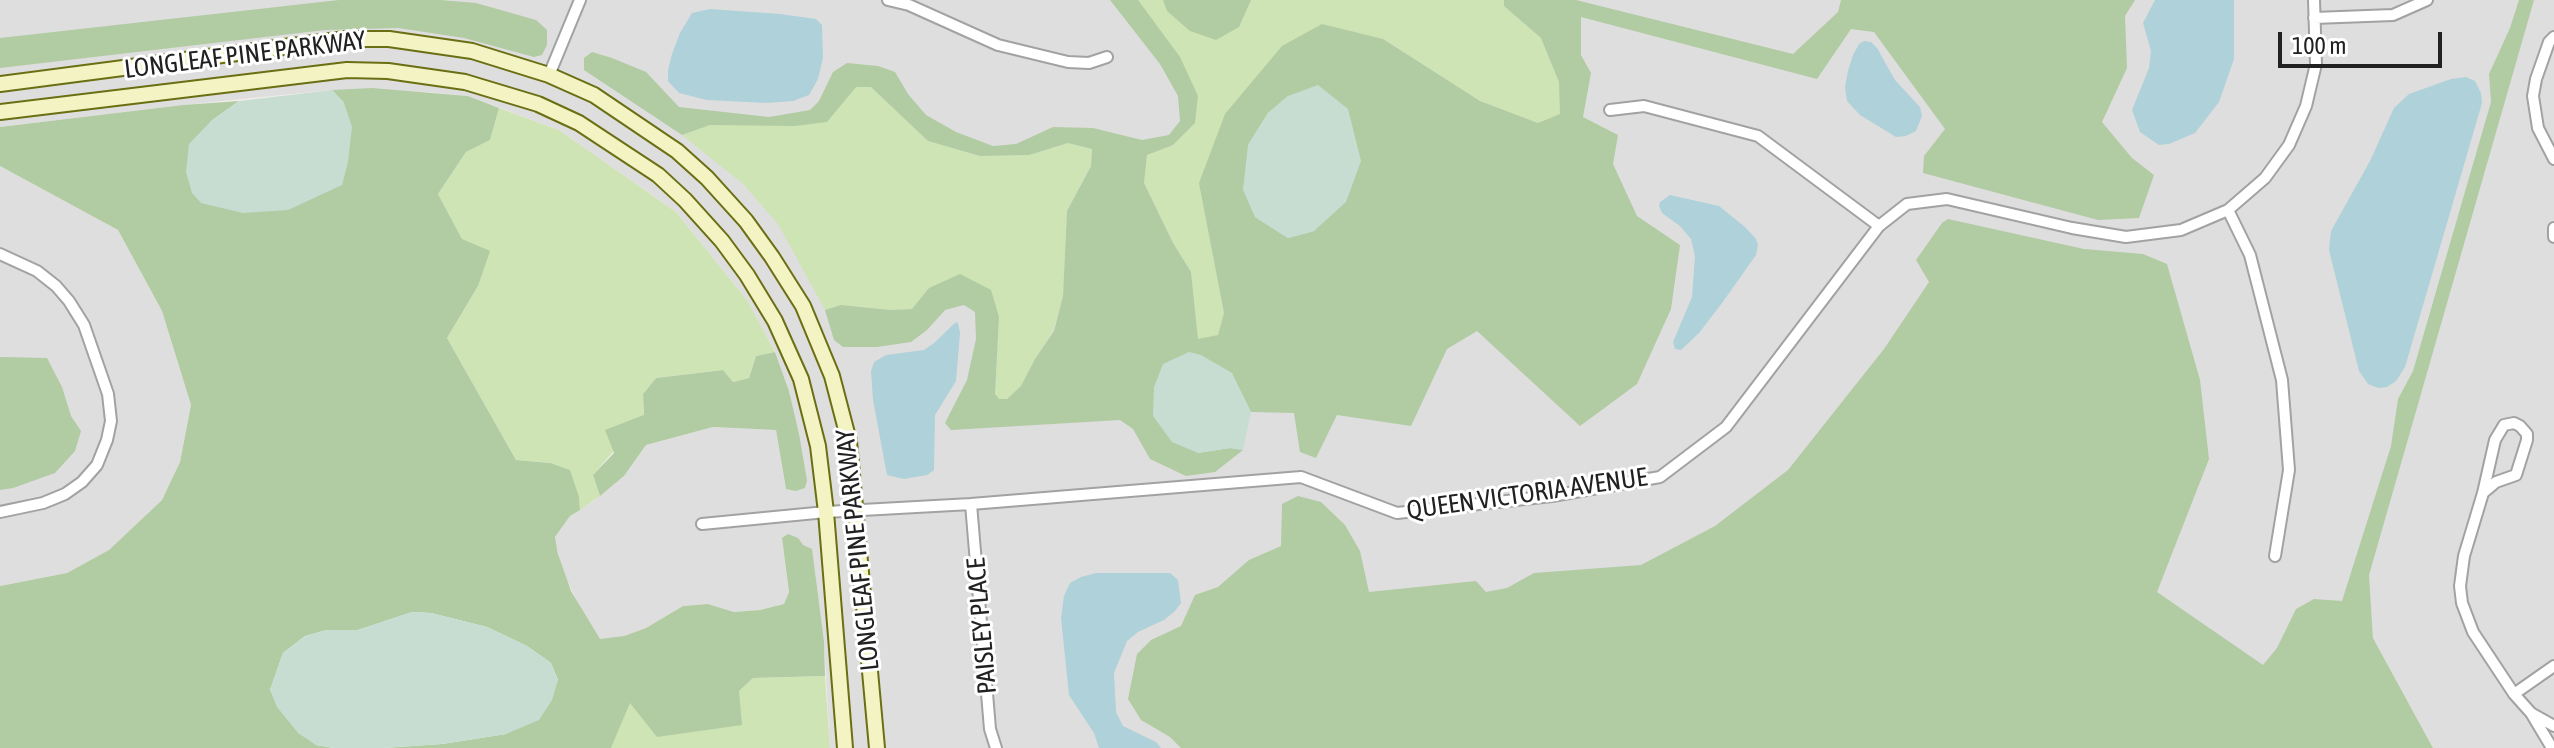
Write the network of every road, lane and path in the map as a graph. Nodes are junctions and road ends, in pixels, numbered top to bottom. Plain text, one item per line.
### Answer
1 (580, 0) edge
2 (888, 0) edge
3 (2314, 0) edge
4 (2427, 0) edge
5 (2314, 18) junction
6 (2554, 37) edge
7 (1107, 57) dead end
8 (549, 75) junction
9 (0, 84) edge
10 (1610, 110) dead end
11 (0, 112) edge
12 (2554, 159) edge
13 (2228, 210) junction
14 (1879, 226) junction
15 (2554, 228) edge
16 (2554, 237) edge
17 (0, 254) edge
18 (2483, 493) junction
19 (971, 504) junction
20 (856, 510) junction
21 (0, 512) edge
22 (826, 512) junction
23 (702, 524) dead end
24 (2275, 556) dead end
25 (2554, 666) edge
26 (2514, 694) junction
27 (2531, 713) junction
28 (2554, 726) edge
29 (845, 748) edge
30 (877, 748) edge
31 (996, 748) edge
32 (2552, 748) edge

1 - 8 street
2 - 7 street
3 - 5 street, QUEEN VICTORIA AVENUE
4 - 5 street
5 - 13 street, QUEEN VICTORIA AVENUE
6 - 12 street
8 - 9 main road, LONGLEAF PINE PARKWAY
8 - 20 main road, LONGLEAF PINE PARKWAY
10 - 14 street
11 - 22 main road, LONGLEAF PINE PARKWAY
13 - 14 street, QUEEN VICTORIA AVENUE
13 - 24 street
14 - 19 street, QUEEN VICTORIA AVENUE
15 - 16 street
17 - 21 street
18 - 18 street
18 - 26 street
19 - 20 street, QUEEN VICTORIA AVENUE
19 - 31 street, PAISLEY PLACE
20 - 22 street, QUEEN VICTORIA AVENUE
20 - 30 main road, LONGLEAF PINE PARKWAY
22 - 23 street, QUEEN VICTORIA AVENUE
22 - 29 main road, LONGLEAF PINE PARKWAY
25 - 26 street
26 - 27 street
27 - 28 street
27 - 32 street

